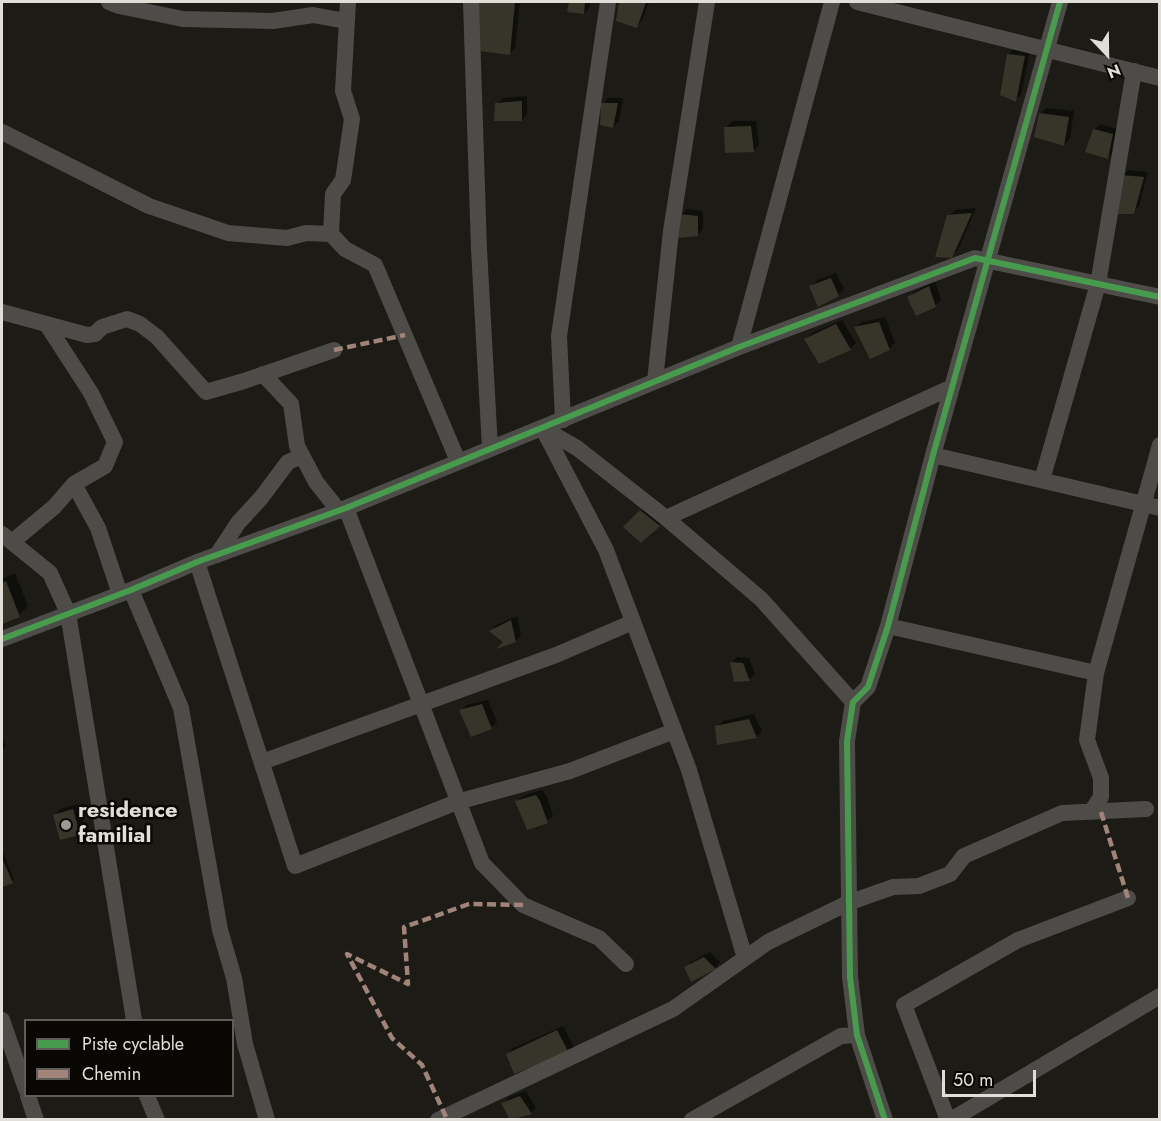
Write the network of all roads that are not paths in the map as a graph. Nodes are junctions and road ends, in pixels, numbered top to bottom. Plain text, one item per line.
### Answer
1 (109, 2) edge
2 (348, 2) edge
3 (471, 2) edge
4 (608, 2) edge
5 (707, 2) edge
6 (832, 2) edge
7 (857, 2) edge
8 (1060, 2) edge
9 (346, 21) junction
10 (1046, 48) junction
11 (1134, 71) junction
12 (1160, 78) edge
13 (2, 132) edge
14 (331, 234) junction
15 (987, 261) junction
16 (1098, 284) junction
17 (1160, 297) edge
18 (2, 312) edge
19 (46, 325) junction
20 (739, 347) junction
21 (334, 350) dead end
22 (263, 374) junction
23 (655, 381) junction
24 (952, 387) junction
25 (563, 420) junction
26 (543, 429) junction
27 (1160, 445) edge
28 (490, 448) junction
29 (933, 455) junction
30 (302, 456) junction
31 (458, 461) junction
32 (1042, 480) junction
33 (74, 484) junction
34 (1152, 506) edge
35 (342, 509) junction
36 (666, 518) junction
37 (7, 538) edge
38 (217, 555) junction
39 (197, 562) junction
40 (126, 592) junction
41 (68, 613) junction
42 (633, 622) junction
43 (888, 626) junction
44 (2, 639) edge
45 (1096, 673) junction
46 (853, 702) junction
47 (421, 705) junction
48 (674, 730) junction
49 (262, 762) junction
50 (457, 802) junction
51 (1146, 809) dead end
52 (1091, 812) junction
53 (1128, 898) dead end
54 (848, 903) junction
55 (745, 958) junction
56 (626, 964) dead end
57 (1160, 996) edge
58 (134, 1019) edge
59 (2, 1020) edge
60 (857, 1035) junction
61 (24, 1083) edge
62 (29, 1097) edge
63 (148, 1097) edge
64 (36, 1119) edge
65 (157, 1119) edge
66 (267, 1119) edge
67 (438, 1119) edge
68 (692, 1119) edge
69 (885, 1119) edge
70 (949, 1119) edge

1 - 9 street
2 - 9 street
3 - 28 street
4 - 25 street
5 - 23 street
6 - 20 street
7 - 10 street
8 - 10 street
9 - 14 street
10 - 11 street
10 - 15 street
11 - 12 street
11 - 16 street
13 - 14 street
14 - 31 street
15 - 16 street
15 - 20 street
15 - 24 street
16 - 17 street
16 - 32 street
18 - 19 street
19 - 22 street
19 - 33 street
20 - 23 street
21 - 22 street
22 - 30 street
23 - 25 street
24 - 29 street
24 - 36 street
25 - 26 street
26 - 28 street
26 - 36 street
26 - 42 street
27 - 34 street
28 - 31 street
29 - 32 street
29 - 43 street
30 - 35 street
30 - 38 street
31 - 35 street
32 - 34 street
33 - 37 street
33 - 40 street
34 - 45 street
35 - 38 street
35 - 47 street
36 - 46 street
37 - 41 street
38 - 39 street
39 - 40 street
39 - 49 street
40 - 41 street
40 - 66 street
41 - 44 street
41 - 58 street
42 - 47 street
42 - 48 street
43 - 45 street
43 - 46 street
45 - 52 street
46 - 54 street
47 - 49 street
47 - 50 street
48 - 50 street
48 - 55 street
49 - 50 street
50 - 56 street
51 - 52 street
52 - 54 street
53 - 70 street
54 - 55 street
54 - 60 street
55 - 67 street
57 - 70 street
59 - 61 street
60 - 68 street
60 - 69 street
62 - 64 street
63 - 65 street

